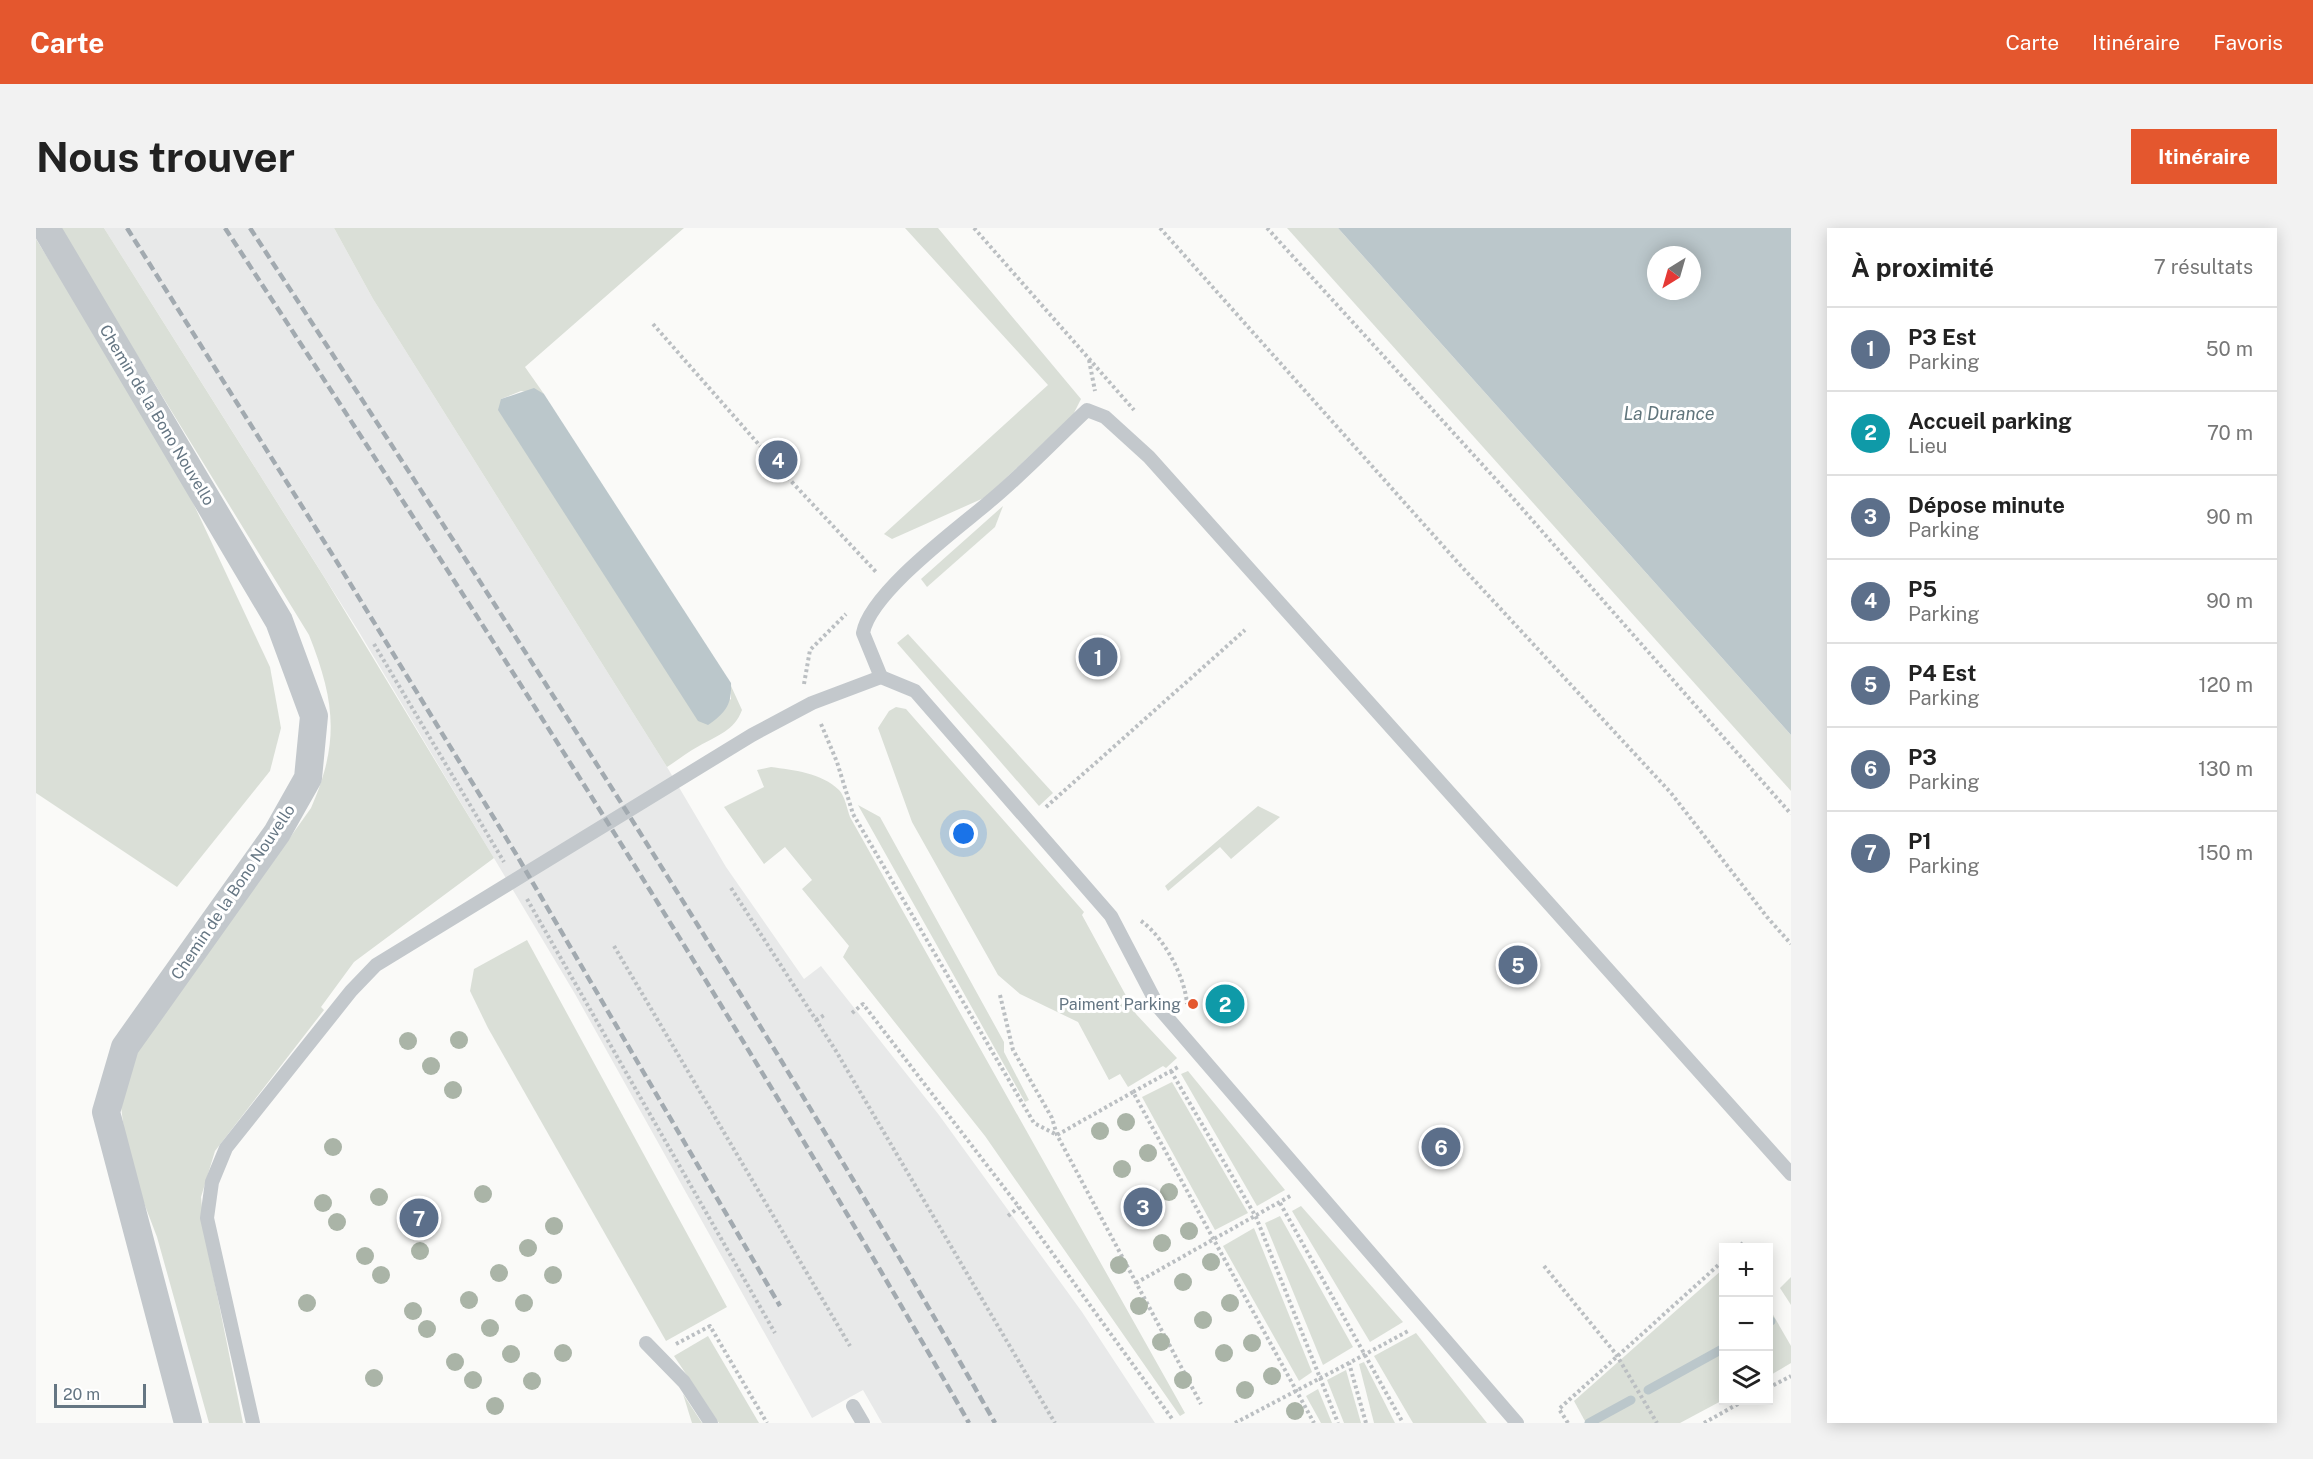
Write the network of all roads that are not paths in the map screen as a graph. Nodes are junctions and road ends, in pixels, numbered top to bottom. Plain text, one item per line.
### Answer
1 (46, 228) edge
2 (881, 676) junction
3 (1791, 1174) edge
4 (646, 1343) dead end
5 (853, 1406) dead end
6 (188, 1423) edge
7 (253, 1423) edge
8 (711, 1423) edge
9 (863, 1423) edge
10 (1517, 1423) edge

1 - 6 street, Chemin de la Bono Nouvello
2 - 3 lane
2 - 7 lane
2 - 10 lane
4 - 8 lane
5 - 9 lane

